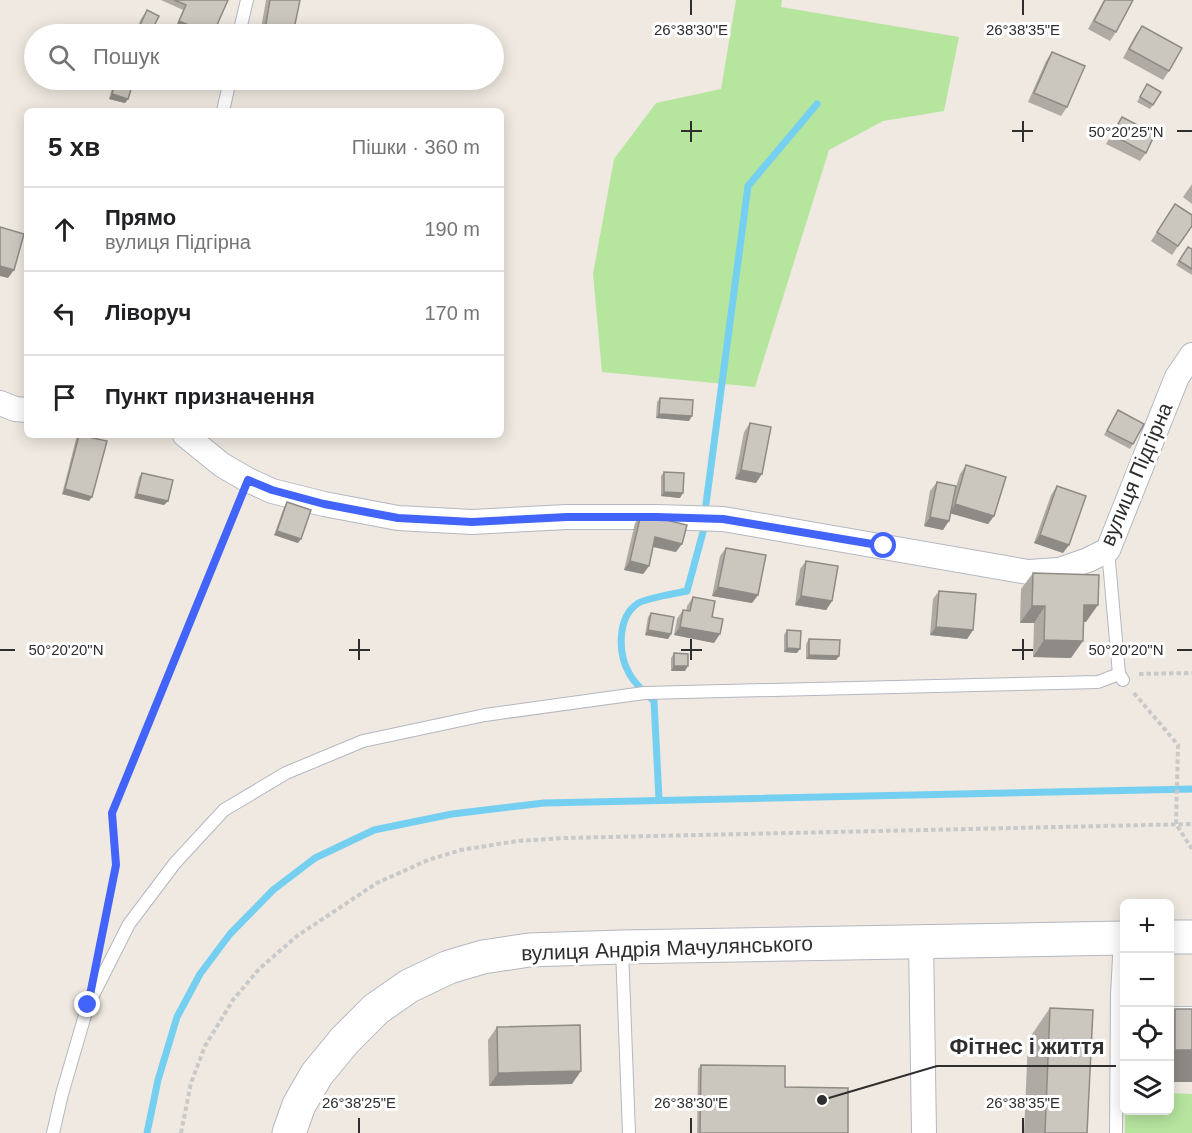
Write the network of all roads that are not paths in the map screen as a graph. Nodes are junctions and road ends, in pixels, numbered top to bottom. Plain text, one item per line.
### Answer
1 (247, 0) edge
2 (241, 24) edge
3 (228, 90) edge
4 (224, 108) edge
5 (1192, 356) edge
6 (0, 403) edge
7 (24, 410) edge
8 (188, 438) edge
9 (1108, 549) junction
10 (1192, 937) edge
11 (1120, 938) edge
12 (1174, 938) edge
13 (921, 941) junction
14 (622, 947) junction
15 (1121, 953) edge
16 (1120, 1008) edge
17 (1174, 1013) edge
18 (1192, 1013) edge
19 (1120, 1036) edge
20 (53, 1133) edge
21 (289, 1133) edge
22 (629, 1133) edge
23 (924, 1133) edge
24 (1116, 1133) edge

1 - 2 lane
3 - 4 lane
5 - 9 street, вулиця Підгірна
6 - 7 street
8 - 9 street, вулиця Підгірна
9 - 20 lane
10 - 12 street
11 - 13 street, вулиця Андрія Мачулянського
13 - 14 street, вулиця Андрія Мачулянського
13 - 23 street
14 - 21 street, вулиця Андрія Мачулянського
14 - 22 lane
15 - 16 lane
17 - 18 lane
19 - 24 lane

